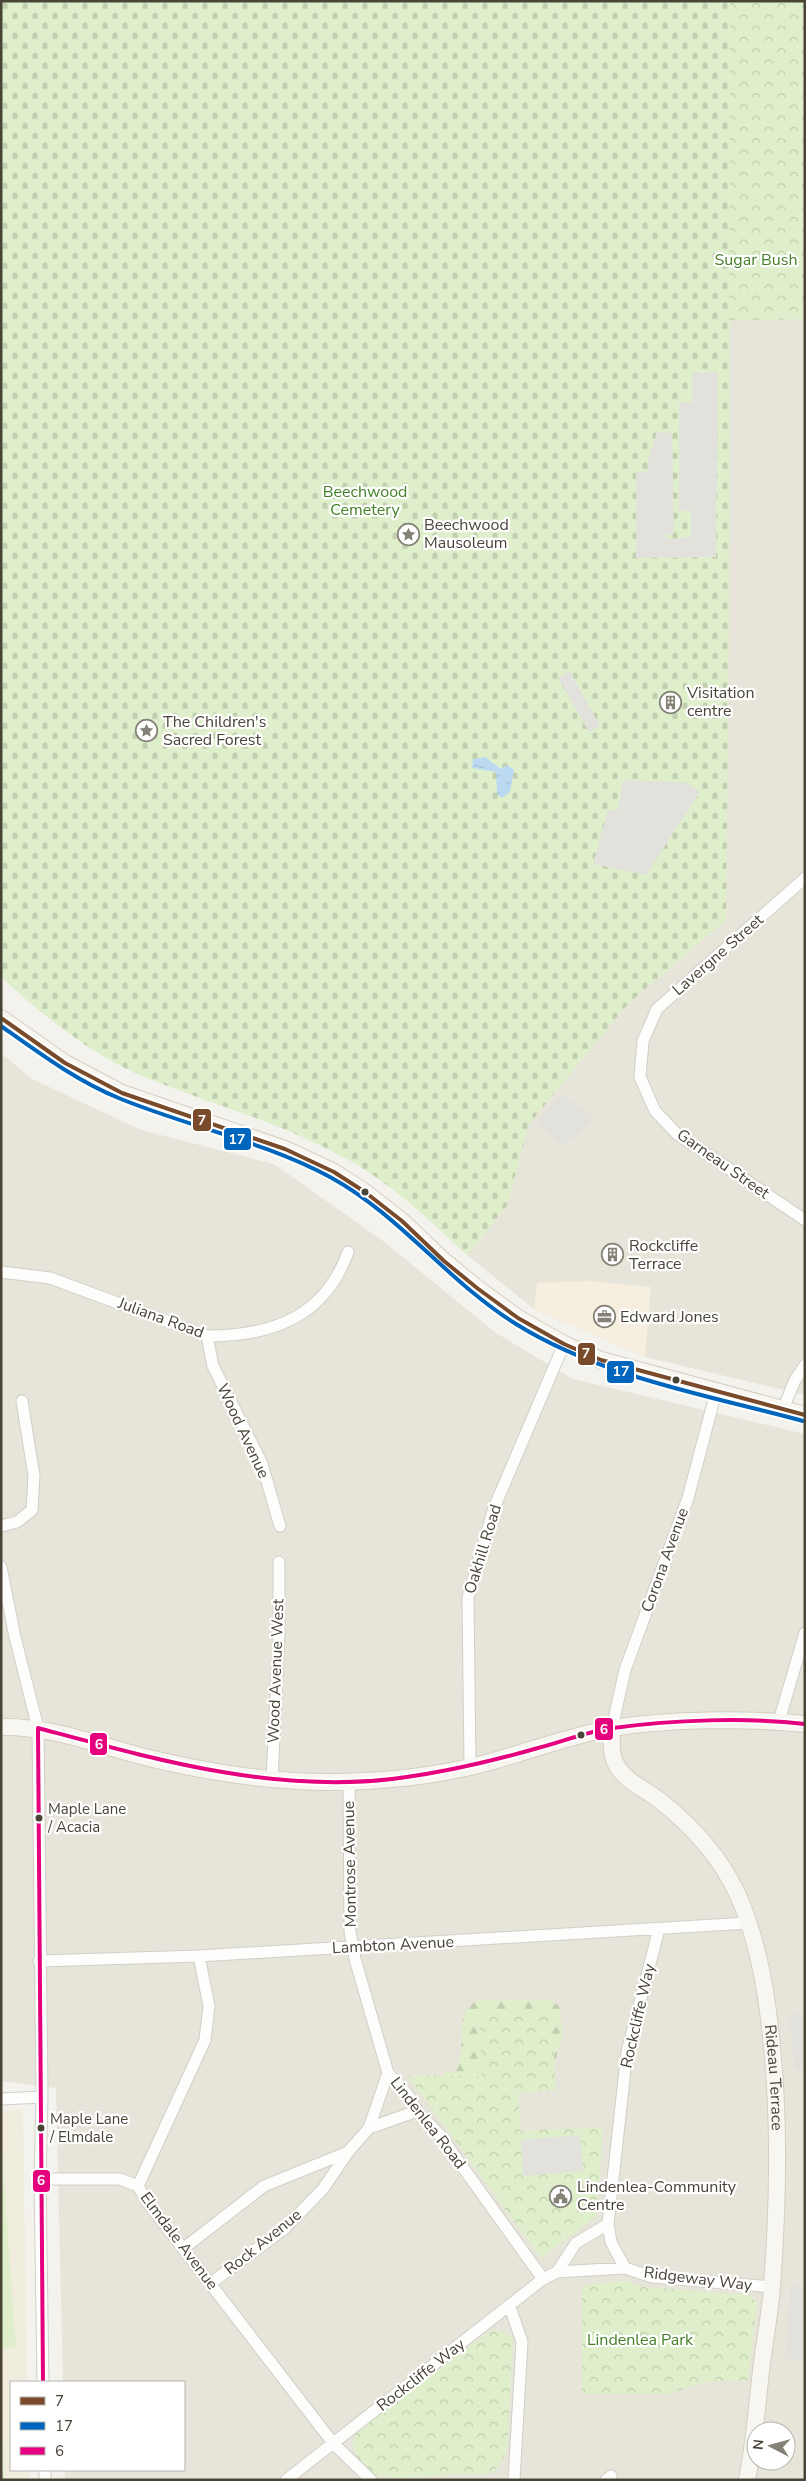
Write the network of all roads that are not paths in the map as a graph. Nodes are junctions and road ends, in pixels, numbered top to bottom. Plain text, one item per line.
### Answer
1 (805, 878) edge
2 (1, 1018) edge
3 (643, 1041) joint
4 (805, 1220) edge
5 (348, 1252) dead end
6 (1, 1272) edge
7 (207, 1336) junction
8 (564, 1344) junction
9 (805, 1365) edge
10 (716, 1392) junction
11 (22, 1401) dead end
12 (783, 1409) junction
13 (805, 1415) edge
14 (1, 1526) edge
15 (280, 1526) dead end
16 (279, 1562) dead end
17 (1, 1567) edge
18 (805, 1633) edge
19 (779, 1722) junction
20 (805, 1724) edge
21 (1, 1727) edge
22 (38, 1728) junction
23 (612, 1728) junction
24 (470, 1767) junction
25 (272, 1780) junction
26 (349, 1782) junction
27 (748, 1923) junction
28 (659, 1929) junction
29 (354, 1947) junction
30 (199, 1956) junction
31 (39, 1961) junction
32 (388, 2072) junction
33 (42, 2097) junction
34 (1, 2099) edge
35 (417, 2112) junction
36 (369, 2128) junction
37 (348, 2152) junction
38 (40, 2179) junction
39 (138, 2186) junction
40 (608, 2224) junction
41 (184, 2248) junction
42 (625, 2268) junction
43 (557, 2272) junction
44 (543, 2279) junction
45 (211, 2283) junction
46 (772, 2288) junction
47 (510, 2307) junction
48 (44, 2381) edge
49 (334, 2443) junction
50 (286, 2480) edge
51 (371, 2480) edge
52 (514, 2480) edge
53 (747, 2480) edge

1 - 3 street, Lavergne Street
2 - 8 street
3 - 4 street, Garneau Street
5 - 7 street, Juliana Road
6 - 7 street, Juliana Road
7 - 15 street, Wood Avenue
8 - 10 street
8 - 24 street, Oakhill Road
9 - 12 street
10 - 12 street
10 - 23 street, Corona Avenue
11 - 14 street
12 - 13 street
16 - 25 street, Wood Avenue West
17 - 22 street
18 - 19 street
19 - 20 street
19 - 23 street
21 - 22 street
22 - 25 street
22 - 31 street
23 - 24 street
23 - 27 street, Rideau Terrace
24 - 26 street
25 - 26 street
26 - 29 street, Montrose Avenue
27 - 28 street, Lambton Avenue
27 - 46 street, Rideau Terrace
28 - 29 street, Lambton Avenue
28 - 40 street, Rockcliffe Way
29 - 30 street, Lambton Avenue
29 - 32 street, Lindenlea Road
30 - 31 street, Lambton Avenue
30 - 39 street, Elmdale Avenue
31 - 33 street
32 - 35 street, Lindenlea Road
32 - 36 street, Rock Avenue
33 - 34 street
33 - 38 street
35 - 36 street
35 - 44 street, Lindenlea Road
36 - 37 street, Rock Avenue
37 - 41 street, Rock Avenue
37 - 45 street, Rock Avenue
38 - 39 street
38 - 48 street
39 - 41 street, Elmdale Avenue
40 - 42 street, Rockcliffe Way
40 - 43 street
41 - 45 street, Elmdale Avenue
42 - 43 street, Rockcliffe Way
42 - 46 street, Ridgeway Way
43 - 44 street, Rockcliffe Way
44 - 47 street, Rockcliffe Way
45 - 49 street, Elmdale Avenue
46 - 53 street, Rideau Terrace
47 - 49 street, Rockcliffe Way
47 - 52 street
49 - 50 street, Rockcliffe Way
49 - 51 street, Elmdale Avenue

